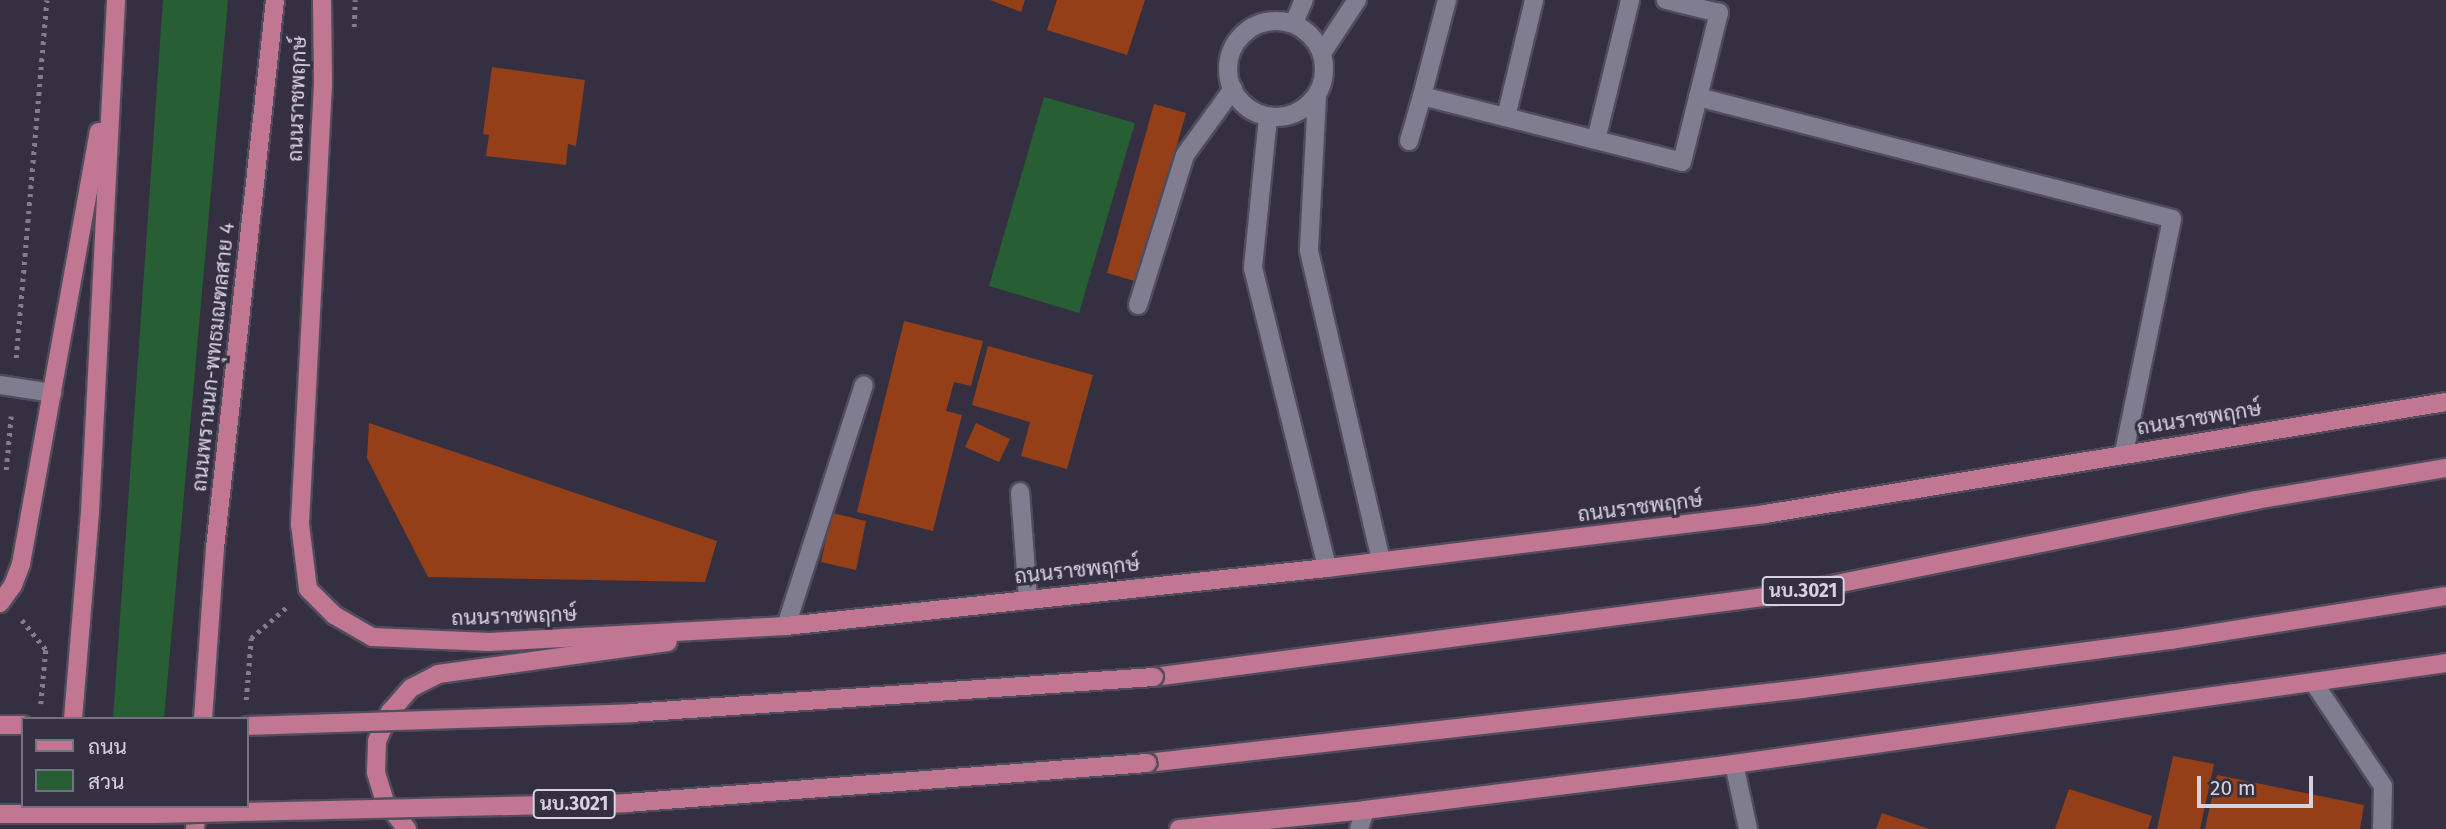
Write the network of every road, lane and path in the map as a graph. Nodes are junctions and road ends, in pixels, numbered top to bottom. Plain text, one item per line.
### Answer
1 (47, 0) edge
2 (116, 0) edge
3 (275, 0) edge
4 (322, 0) edge
5 (1304, 0) edge
6 (1357, 0) edge
7 (1447, 0) edge
8 (1534, 0) edge
9 (1630, 0) edge
10 (1666, 0) edge
11 (1294, 23) junction
12 (1322, 53) junction
13 (111, 63) junction
14 (1233, 89) junction
15 (1317, 96) junction
16 (1422, 96) junction
17 (1698, 97) junction
18 (1268, 117) junction
19 (1506, 117) junction
20 (1596, 140) junction
21 (1409, 141) dead end
22 (1138, 305) dead end
23 (864, 385) dead end
24 (7, 386) edge
25 (52, 393) junction
26 (2446, 402) edge
27 (2124, 453) junction
28 (2446, 468) edge
29 (5, 483) dead end
30 (1020, 492) dead end
31 (1381, 561) junction
32 (1327, 568) junction
33 (308, 589) junction
34 (2446, 596) edge
35 (1028, 598) junction
36 (0, 603) edge
37 (786, 626) junction
38 (46, 650) dead end
39 (2446, 663) edge
40 (247, 681) dead end
41 (2314, 683) junction
42 (41, 705) dead end
43 (73, 717) edge
44 (203, 717) edge
45 (0, 725) edge
46 (21, 725) edge
47 (248, 726) edge
48 (1734, 764) junction
49 (66, 808) edge
50 (197, 808) edge
51 (1365, 810) junction
52 (0, 814) edge
53 (64, 829) edge
54 (195, 829) edge
55 (407, 829) edge
56 (1179, 829) edge
57 (1359, 829) edge
58 (1748, 829) edge
59 (2382, 829) edge

1 - 24 path
2 - 13 main road
3 - 44 main road, ถนนพรานนก-พุทธมณฑลสาย 4
4 - 33 main road, ถนนราชพฤกษ์
5 - 11 street
6 - 12 street
7 - 16 street
8 - 19 street
9 - 20 street
10 - 17 street
11 - 12 street
11 - 14 street
12 - 15 street
13 - 25 main road
13 - 43 main road
14 - 18 street
14 - 22 street
15 - 18 street
15 - 31 street
16 - 19 street
16 - 21 street
17 - 20 street
17 - 27 street
18 - 32 street
19 - 20 street
23 - 37 street
24 - 25 street
24 - 29 path
25 - 36 main road
26 - 27 main road, ถนนราชพฤกษ์
27 - 31 main road, ถนนราชพฤกษ์
28 - 47 main road, นบ.3021, bridge
30 - 35 street
31 - 32 main road, ถนนราชพฤกษ์
32 - 35 main road, ถนนราชพฤกษ์
33 - 37 main road, ถนนราชพฤกษ์
33 - 40 path
34 - 52 main road, นบ.3021, bridge
35 - 37 main road, ถนนราชพฤกษ์
37 - 55 main road
38 - 42 path
39 - 41 main road
41 - 48 main road
41 - 59 street
45 - 46 main road
48 - 51 main road
48 - 58 street
49 - 53 main road
50 - 54 main road
51 - 56 main road
51 - 57 street

